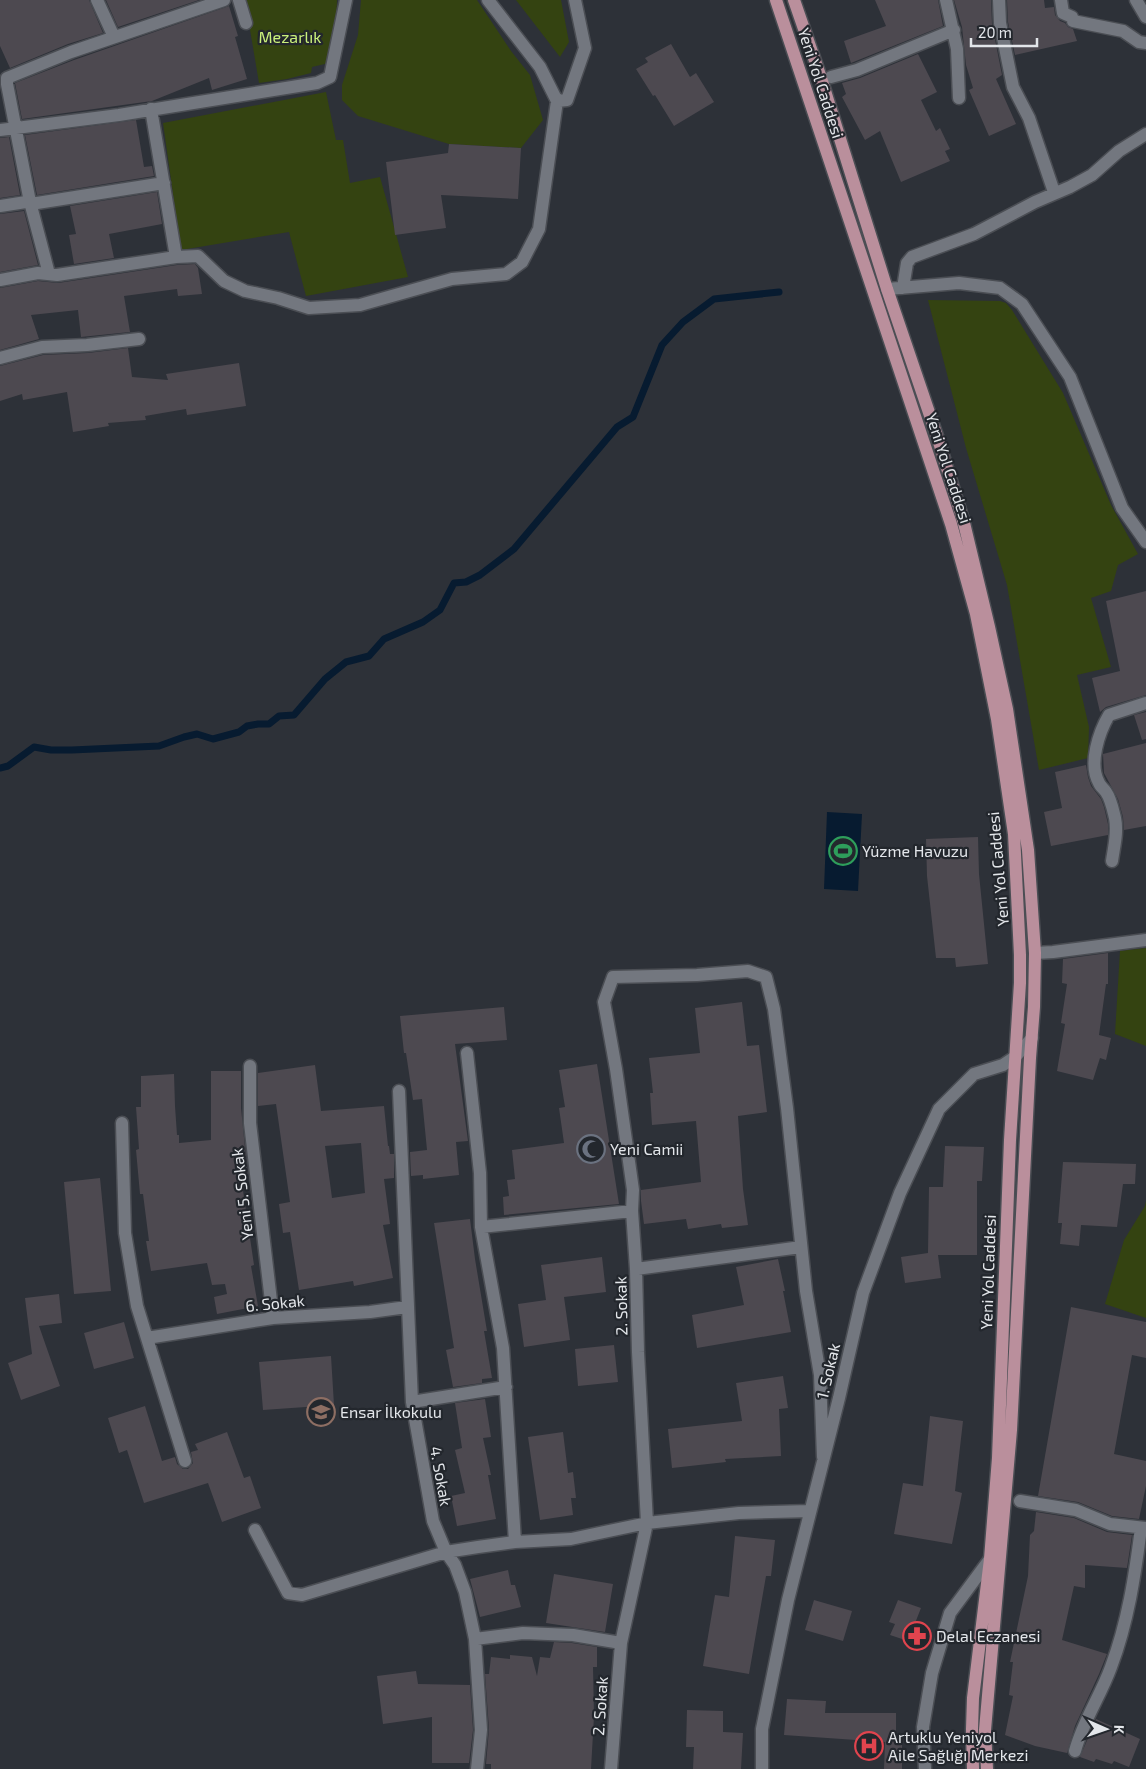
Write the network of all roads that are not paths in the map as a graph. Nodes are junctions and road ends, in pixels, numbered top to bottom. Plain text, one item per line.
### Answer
1 (97, 0) edge
2 (224, 0) edge
3 (239, 0) edge
4 (346, 0) edge
5 (488, 0) edge
6 (575, 0) edge
7 (776, 0) edge
8 (794, 0) edge
9 (946, 0) edge
10 (999, 0) edge
11 (1061, 0) edge
12 (1136, 0) edge
13 (1146, 17) edge
14 (246, 24) dead end
15 (954, 30) junction
16 (114, 37) junction
17 (1146, 43) edge
18 (831, 77) dead end
19 (959, 98) dead end
20 (557, 101) junction
21 (151, 109) junction
22 (16, 128) junction
23 (0, 130) edge
24 (1146, 134) edge
25 (164, 183) junction
26 (1054, 192) junction
27 (30, 202) junction
28 (0, 206) edge
29 (176, 257) junction
30 (50, 274) junction
31 (0, 280) edge
32 (903, 288) junction
33 (887, 289) junction
34 (139, 339) dead end
35 (0, 358) edge
36 (1146, 542) edge
37 (1146, 703) edge
38 (1112, 861) dead end
39 (1146, 940) edge
40 (1035, 953) junction
41 (1032, 1038) junction
42 (467, 1053) dead end
43 (1015, 1057) junction
44 (250, 1066) dead end
45 (399, 1090) dead end
46 (122, 1123) dead end
47 (632, 1211) junction
48 (481, 1227) junction
49 (801, 1247) junction
50 (636, 1269) junction
51 (407, 1307) junction
52 (273, 1318) junction
53 (148, 1338) junction
54 (506, 1386) junction
55 (412, 1402) junction
56 (823, 1457) junction
57 (185, 1461) dead end
58 (1020, 1501) dead end
59 (810, 1511) junction
60 (647, 1523) junction
61 (1144, 1528) edge
62 (255, 1530) dead end
63 (515, 1542) junction
64 (446, 1552) junction
65 (990, 1559) junction
66 (475, 1639) junction
67 (621, 1643) junction
68 (1075, 1751) dead end
69 (477, 1769) edge
70 (611, 1769) edge
71 (762, 1769) edge
72 (925, 1769) edge
73 (973, 1769) edge
74 (987, 1769) edge

1 - 16 street
2 - 16 street
3 - 14 street
4 - 21 street
5 - 20 street
6 - 20 street
7 - 43 main road, Yeni Yol Caddesi
8 - 33 main road, Yeni Yol Caddesi
9 - 15 street
10 - 26 street
11 - 17 street
12 - 13 street
15 - 18 street
15 - 19 street
16 - 22 street
20 - 29 street
21 - 22 street
21 - 25 street
22 - 23 street
22 - 27 street
24 - 26 street
25 - 27 street
25 - 29 street
26 - 32 street
27 - 28 street
27 - 30 street
29 - 30 street
30 - 31 street
32 - 33 street
32 - 36 street
33 - 40 main road, Yeni Yol Caddesi
34 - 35 street
37 - 38 street
39 - 40 street
40 - 41 main road, Yeni Yol Caddesi
41 - 43 street, 1. Sokak
41 - 74 main road, Yeni Yol Caddesi
42 - 48 street
43 - 56 street, 1. Sokak
43 - 65 main road, Yeni Yol Caddesi
44 - 52 street, Yeni 5. Sokak
45 - 51 street, 4. Sokak
46 - 53 street
47 - 48 street
47 - 49 street, 2. Sokak
47 - 50 street, 2. Sokak
48 - 54 street
49 - 50 street
49 - 56 street
50 - 60 street, 2. Sokak
51 - 52 street, 6. Sokak
51 - 55 street, 4. Sokak
52 - 53 street, 6. Sokak
53 - 57 street
54 - 55 street
54 - 63 street
55 - 64 street, 4. Sokak
56 - 59 street, 1. Sokak
58 - 61 street
59 - 60 street
59 - 71 street, 1. Sokak
60 - 63 street
60 - 67 street, 2. Sokak
61 - 68 street
62 - 64 street
63 - 64 street
64 - 66 street, 4. Sokak
65 - 72 street
65 - 73 main road, Yeni Yol Caddesi
66 - 67 street
66 - 69 street, 4. Sokak
67 - 70 street, 2. Sokak

